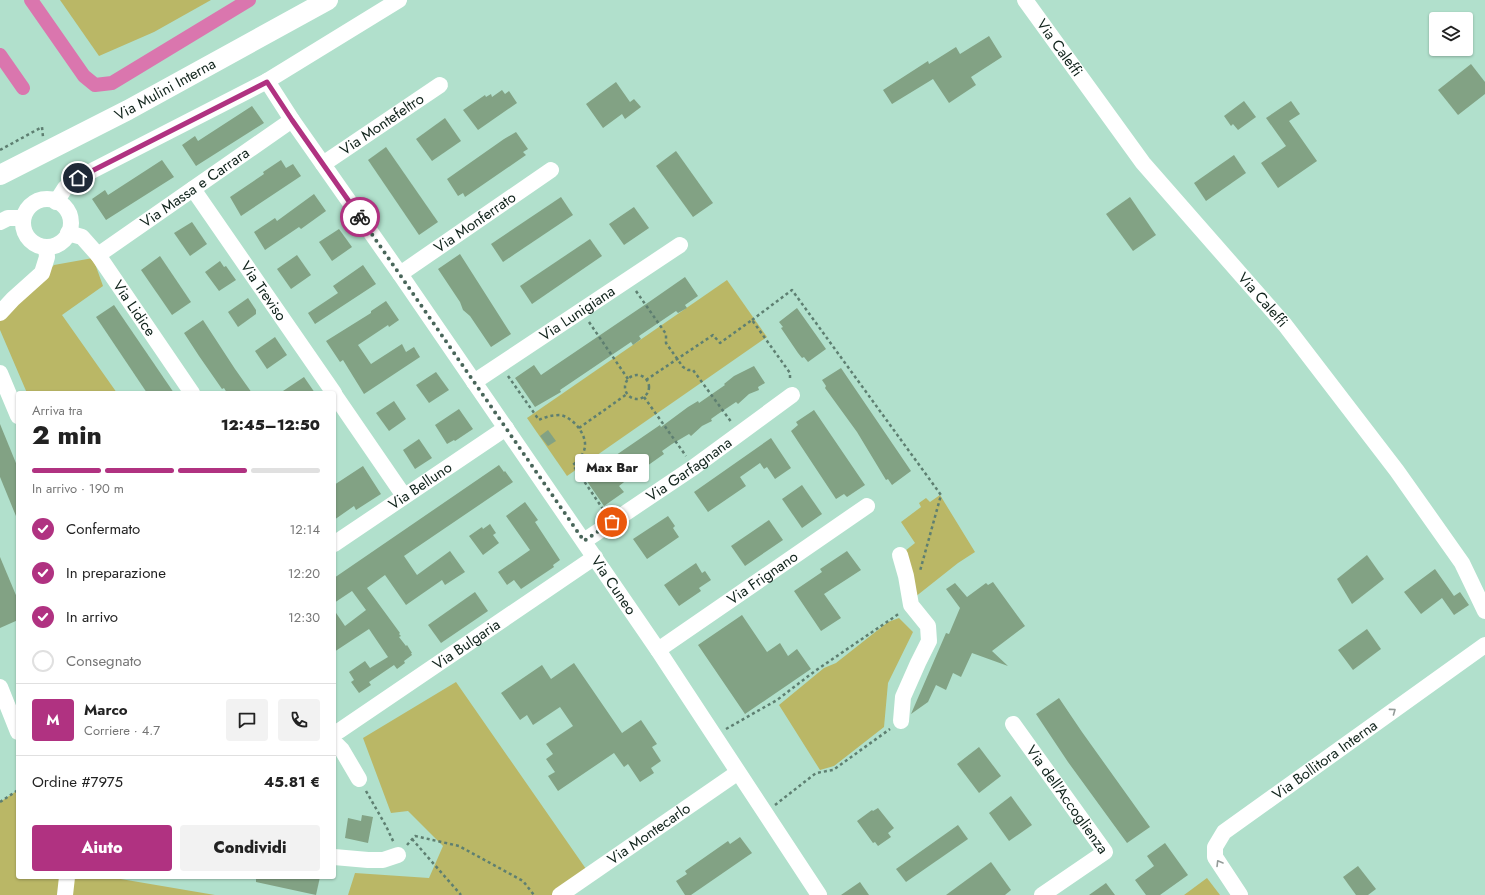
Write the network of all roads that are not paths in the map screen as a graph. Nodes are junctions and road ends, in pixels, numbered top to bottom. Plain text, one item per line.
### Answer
1 (328, 0) edge
2 (399, 0) edge
3 (1025, 0) edge
4 (267, 82) junction
5 (440, 85) dead end
6 (292, 120) junction
7 (323, 164) junction
8 (551, 170) dead end
9 (0, 175) edge
10 (193, 189) junction
11 (56, 202) junction
12 (24, 218) junction
13 (0, 222) edge
14 (68, 233) junction
15 (680, 245) dead end
16 (46, 247) junction
17 (98, 255) junction
18 (400, 274) junction
19 (0, 313) edge
20 (0, 373) edge
21 (474, 382) junction
22 (191, 391) edge
23 (333, 391) edge
24 (792, 395) road end
25 (336, 396) edge
26 (16, 411) edge
27 (506, 428) junction
28 (404, 496) junction
29 (867, 506) dead end
30 (584, 541) junction
31 (336, 543) edge
32 (900, 555) dead end
33 (595, 557) junction
34 (1485, 611) edge
35 (1485, 646) edge
36 (658, 650) junction
37 (0, 687) edge
38 (901, 721) road end
39 (1013, 724) dead end
40 (16, 727) edge
41 (336, 737) edge
42 (737, 773) junction
43 (359, 779) road end
44 (398, 855) road end
45 (336, 857) edge
46 (67, 879) edge
47 (65, 895) edge
48 (560, 895) edge
49 (819, 895) edge
50 (1042, 895) edge
51 (1240, 895) edge

1 - 9 main road, Via Mulini Interna
2 - 4 street
3 - 34 street, Via Caleffi
4 - 6 street, Via Cuneo
4 - 11 street
5 - 7 street, Via Montefeltro
6 - 7 street, Via Cuneo
6 - 10 street, Via Massa e Carrara
7 - 18 street, Via Cuneo
8 - 18 street, Via Monferrato
10 - 17 street, Via Massa e Carrara
10 - 23 street, Via Treviso
11 - 12 street
11 - 14 street
12 - 13 street
12 - 16 street
14 - 16 street
14 - 17 street, Via Lidice
15 - 21 street, Via Lunigiana
16 - 19 street
17 - 22 street, Via Lidice
18 - 21 street, Via Cuneo
20 - 26 street
21 - 27 street, Via Cuneo
24 - 30 street, Via Garfagnana
25 - 28 street, Via Treviso
27 - 28 street, Via Belluno
27 - 30 street, Via Cuneo
28 - 31 street, Via Belluno
29 - 36 street, Via Frignano
30 - 33 street, Via Cuneo
32 - 38 street
33 - 36 street, Via Cuneo
33 - 41 street, Via Bulgaria
51 -> 35 street, Via Bollitora Interna
36 - 42 street, Via Cuneo
37 - 40 street
39 - 50 street, Via dell'Accoglienza
41 - 43 street
42 - 48 street, Via Montecarlo
42 - 49 street, Via Cuneo
44 - 45 street
46 - 47 street

